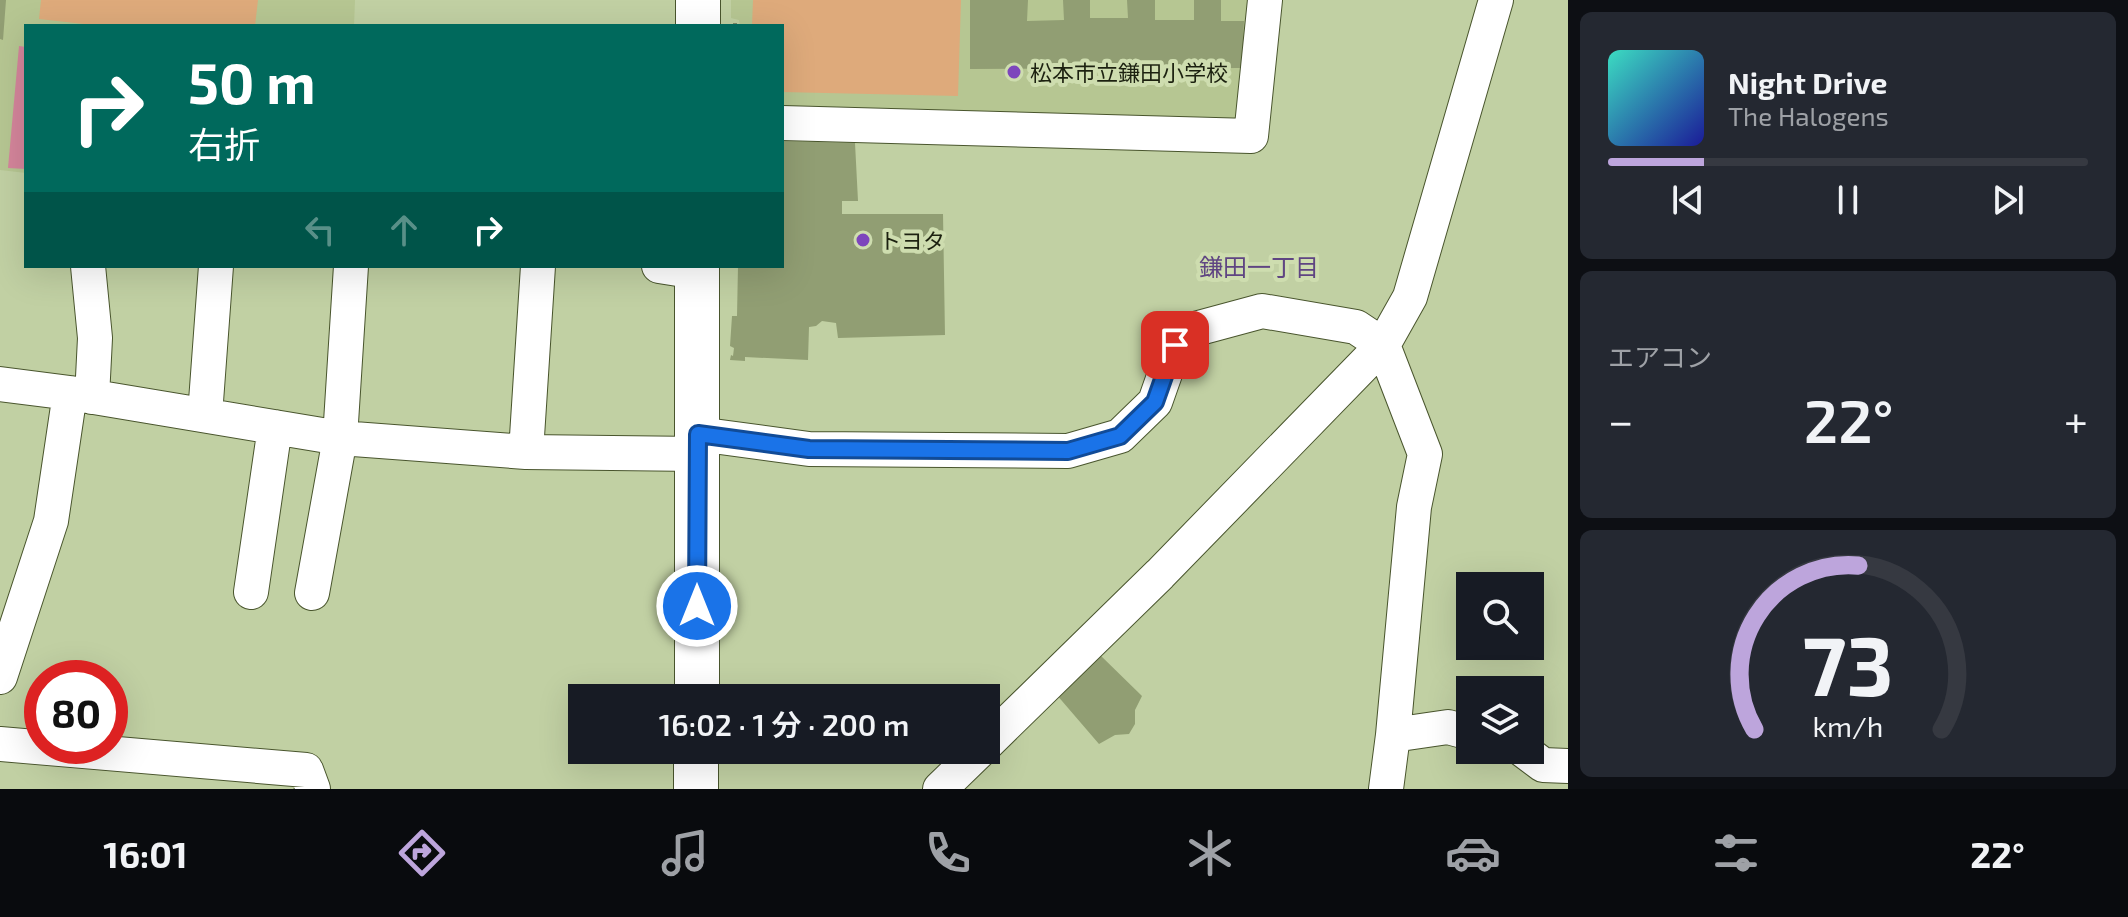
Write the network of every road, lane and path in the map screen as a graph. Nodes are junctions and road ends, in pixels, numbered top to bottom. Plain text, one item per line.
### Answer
1 (698, 0) edge
2 (1265, 0) edge
3 (1496, 0) edge
4 (697, 24) edge
5 (784, 123) edge
6 (88, 268) edge
7 (216, 268) edge
8 (351, 268) edge
9 (538, 268) edge
10 (684, 268) edge
11 (1383, 345) junction
12 (0, 384) edge
13 (81, 395) junction
14 (205, 415) junction
15 (275, 427) junction
16 (340, 438) junction
17 (698, 444) junction
18 (526, 452) junction
19 (251, 592) dead end
20 (312, 593) dead end
21 (0, 677) edge
22 (697, 684) edge
23 (1456, 729) edge
24 (1000, 730) edge
25 (1393, 735) junction
26 (0, 744) edge
27 (696, 764) edge
28 (966, 764) edge
29 (1542, 764) edge
30 (1568, 766) edge
31 (309, 779) edge
32 (696, 789) edge
33 (940, 789) edge
34 (1386, 789) edge

1 - 4 highway
2 - 5 street
3 - 11 street
6 - 13 street
7 - 14 street
8 - 16 street
9 - 18 street
10 - 17 highway
11 - 17 street
11 - 24 street
11 - 25 street
12 - 13 street
13 - 14 street
13 - 21 street
14 - 15 street
15 - 16 street
15 - 19 street
16 - 18 street
16 - 20 street
17 - 18 street
17 - 22 highway
23 - 25 street
25 - 34 street
26 - 31 street
27 - 32 highway
28 - 33 street
29 - 30 street

